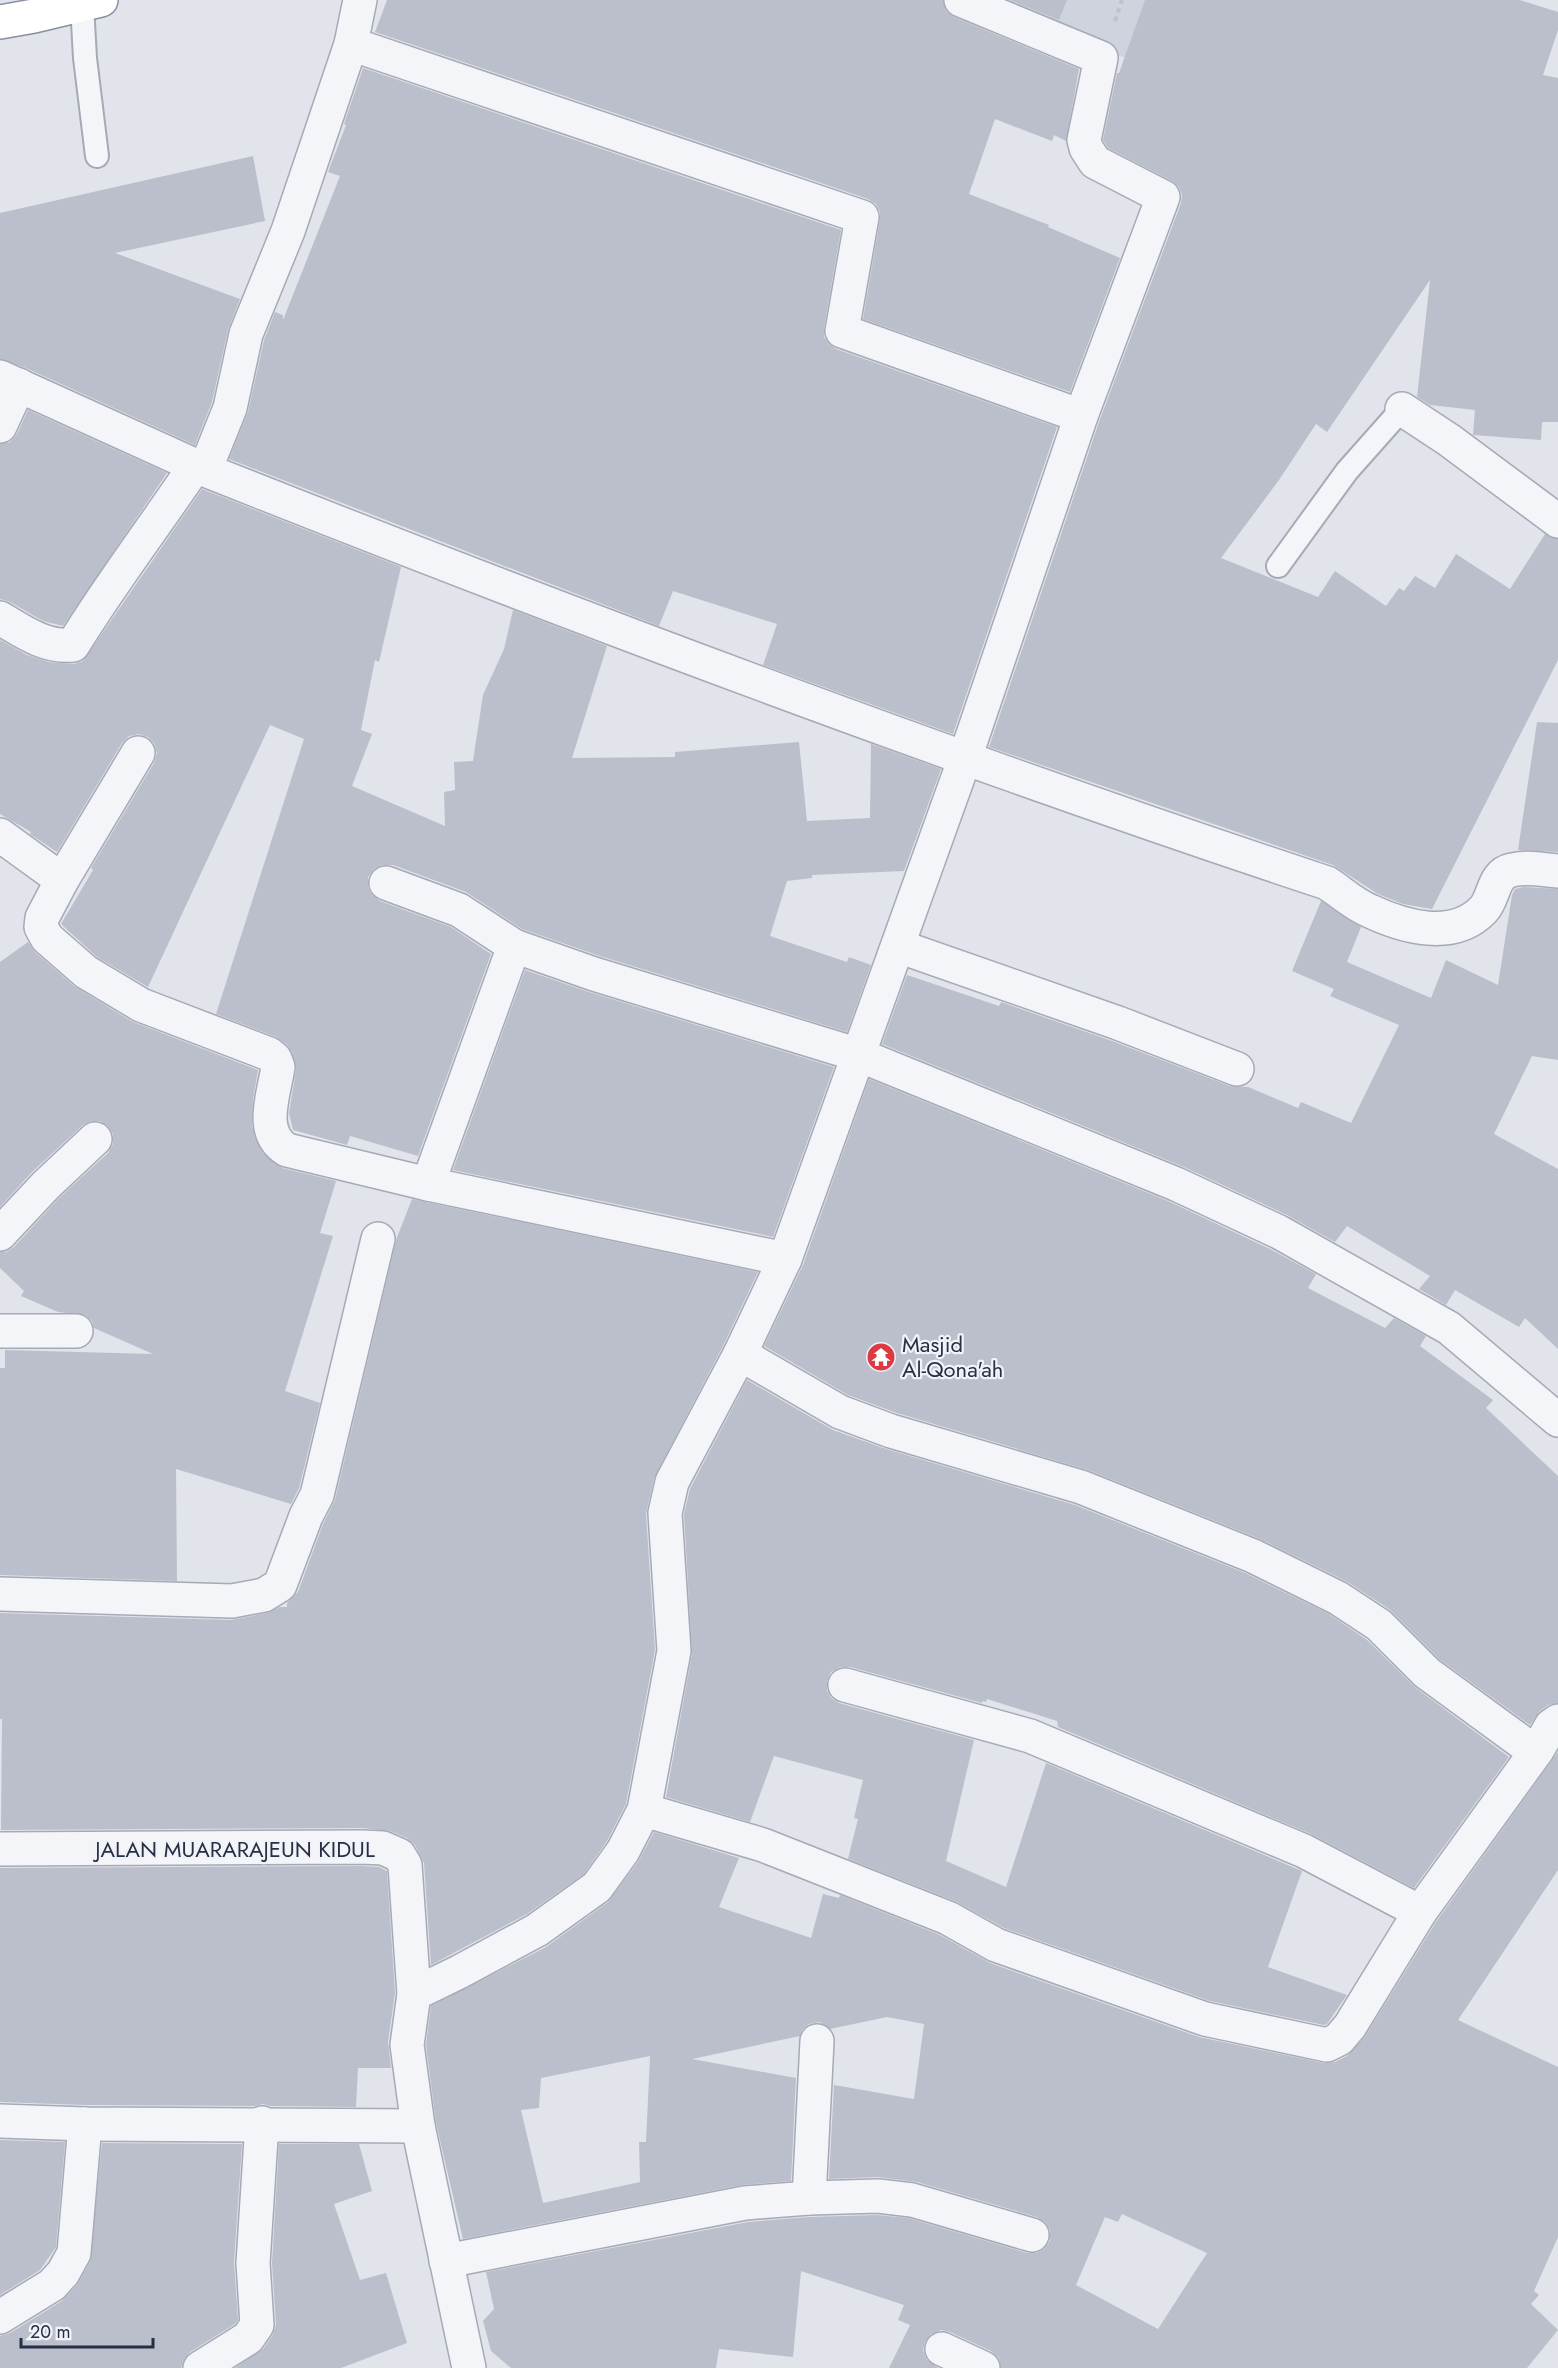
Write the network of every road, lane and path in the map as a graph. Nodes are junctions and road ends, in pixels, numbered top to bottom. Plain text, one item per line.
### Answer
1 (360, 0) edge
2 (962, 0) edge
3 (92, 2) edge
4 (33, 8) edge
5 (0, 22) edge
6 (351, 44) junction
7 (97, 156) dead end
8 (10, 381) edge
9 (1402, 409) joint
10 (1081, 416) junction
11 (0, 426) edge
12 (200, 468) junction
13 (1558, 521) edge
14 (1278, 566) dead end
15 (0, 618) edge
16 (138, 753) dead end
17 (965, 758) junction
18 (0, 835) edge
19 (1558, 872) edge
20 (62, 880) junction
21 (386, 883) dead end
22 (514, 946) junction
23 (898, 946) junction
24 (859, 1055) junction
25 (1237, 1069) dead end
26 (94, 1139) dead end
27 (428, 1184) junction
28 (0, 1234) edge
29 (378, 1239) dead end
30 (785, 1259) junction
31 (0, 1330) edge
32 (76, 1330) dead end
33 (740, 1354) junction
34 (1558, 1420) edge
35 (0, 1594) edge
36 (845, 1685) dead end
37 (1558, 1721) edge
38 (1535, 1752) junction
39 (644, 1810) junction
40 (0, 1849) edge
41 (1419, 1912) junction
42 (414, 1994) junction
43 (817, 2041) dead end
44 (0, 2121) edge
45 (262, 2123) junction
46 (85, 2124) junction
47 (418, 2126) junction
48 (809, 2198) junction
49 (1032, 2235) dead end
50 (446, 2261) junction
51 (0, 2317) edge
52 (942, 2349) dead end
53 (200, 2368) edge
54 (469, 2368) edge
55 (983, 2368) edge

1 - 6 street
2 - 10 street
3 - 4 highway
3 - 7 lane
4 - 5 highway
6 - 10 street
6 - 12 street
8 - 11 street
8 - 12 street
9 - 13 street
9 - 14 lane
10 - 17 street
12 - 15 street
12 - 17 street
16 - 20 street
17 - 19 street
17 - 23 street
18 - 20 street
20 - 27 street
21 - 22 street
22 - 24 street
22 - 27 street
23 - 24 street
23 - 25 street
24 - 30 street
24 - 34 street
26 - 28 street
27 - 30 street
29 - 35 street
30 - 33 street
31 - 32 street
33 - 38 street
33 - 39 street
36 - 41 street
37 - 38 street
38 - 41 street
39 - 41 street
39 - 42 street
40 - 42 street, JALAN MUARARAJEUN KIDUL
42 - 47 street, JALAN MUARARAJEUN KIDUL
43 - 48 street
44 - 46 street
45 - 46 street
45 - 47 street
45 - 53 street
46 - 51 street
47 - 50 street, JALAN MUARARAJEUN KIDUL
48 - 49 street
48 - 50 street
50 - 54 street, JALAN MUARARAJEUN KIDUL
52 - 55 street

